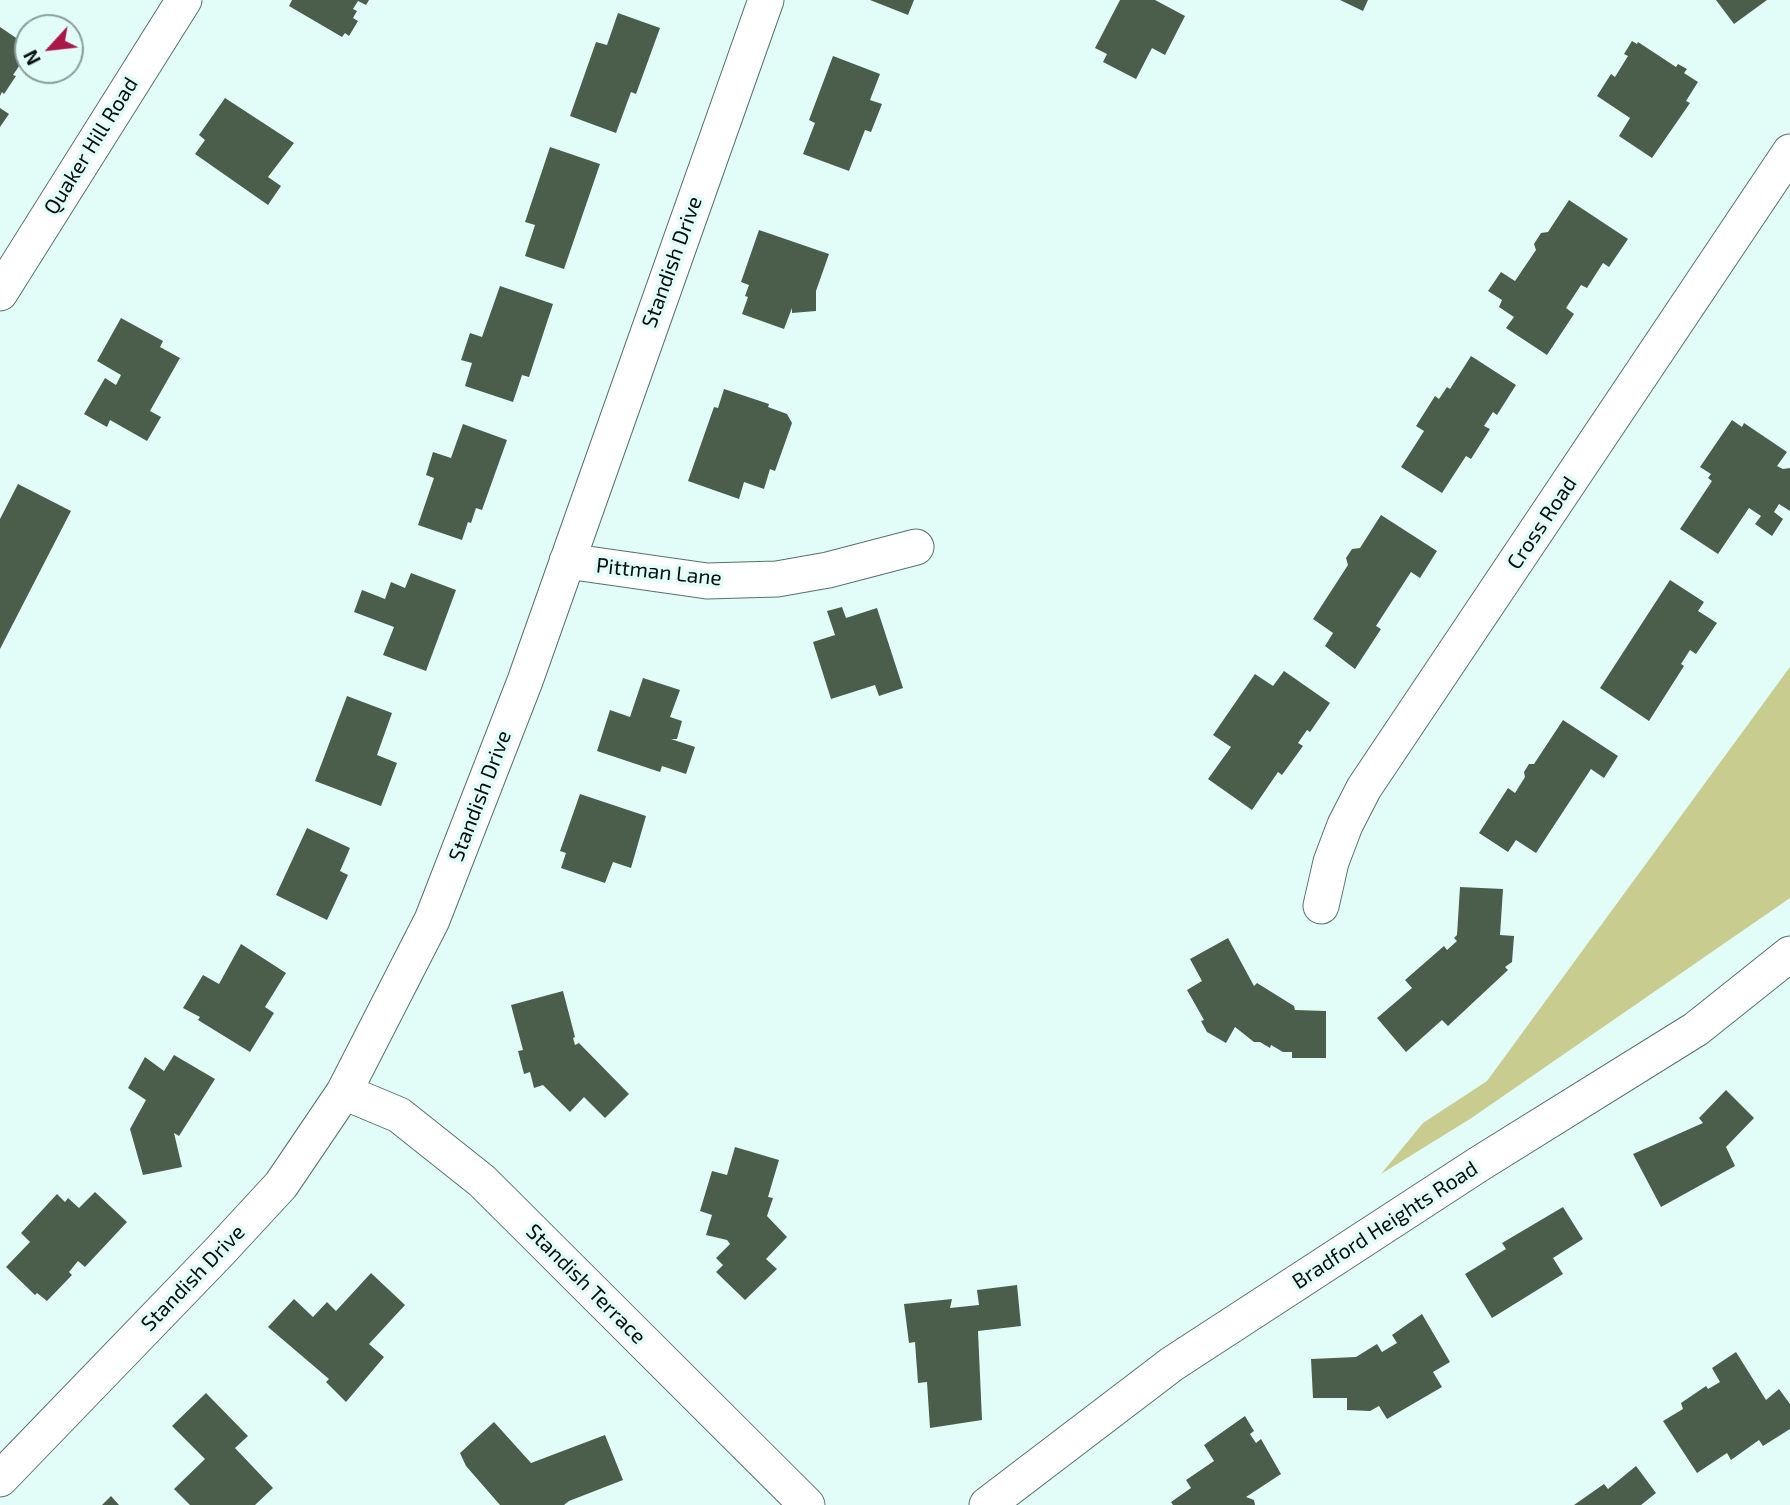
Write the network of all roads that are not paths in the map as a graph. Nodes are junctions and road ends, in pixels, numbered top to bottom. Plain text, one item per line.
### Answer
1 (184, 0) edge
2 (766, 0) edge
3 (1790, 152) edge
4 (0, 293) edge
5 (916, 547) dead end
6 (567, 561) junction
7 (1321, 906) dead end
8 (1790, 954) edge
9 (344, 1092) junction
10 (0, 1479) edge
11 (807, 1505) edge
12 (987, 1505) edge

1 - 4 street, Quaker Hill Road
2 - 6 street, Standish Drive
3 - 7 street, Cross Road
5 - 6 street, Pittman Lane
6 - 9 street, Standish Drive
8 - 12 street, Bradford Heights Road
9 - 10 street, Standish Drive
9 - 11 street, Standish Terrace

